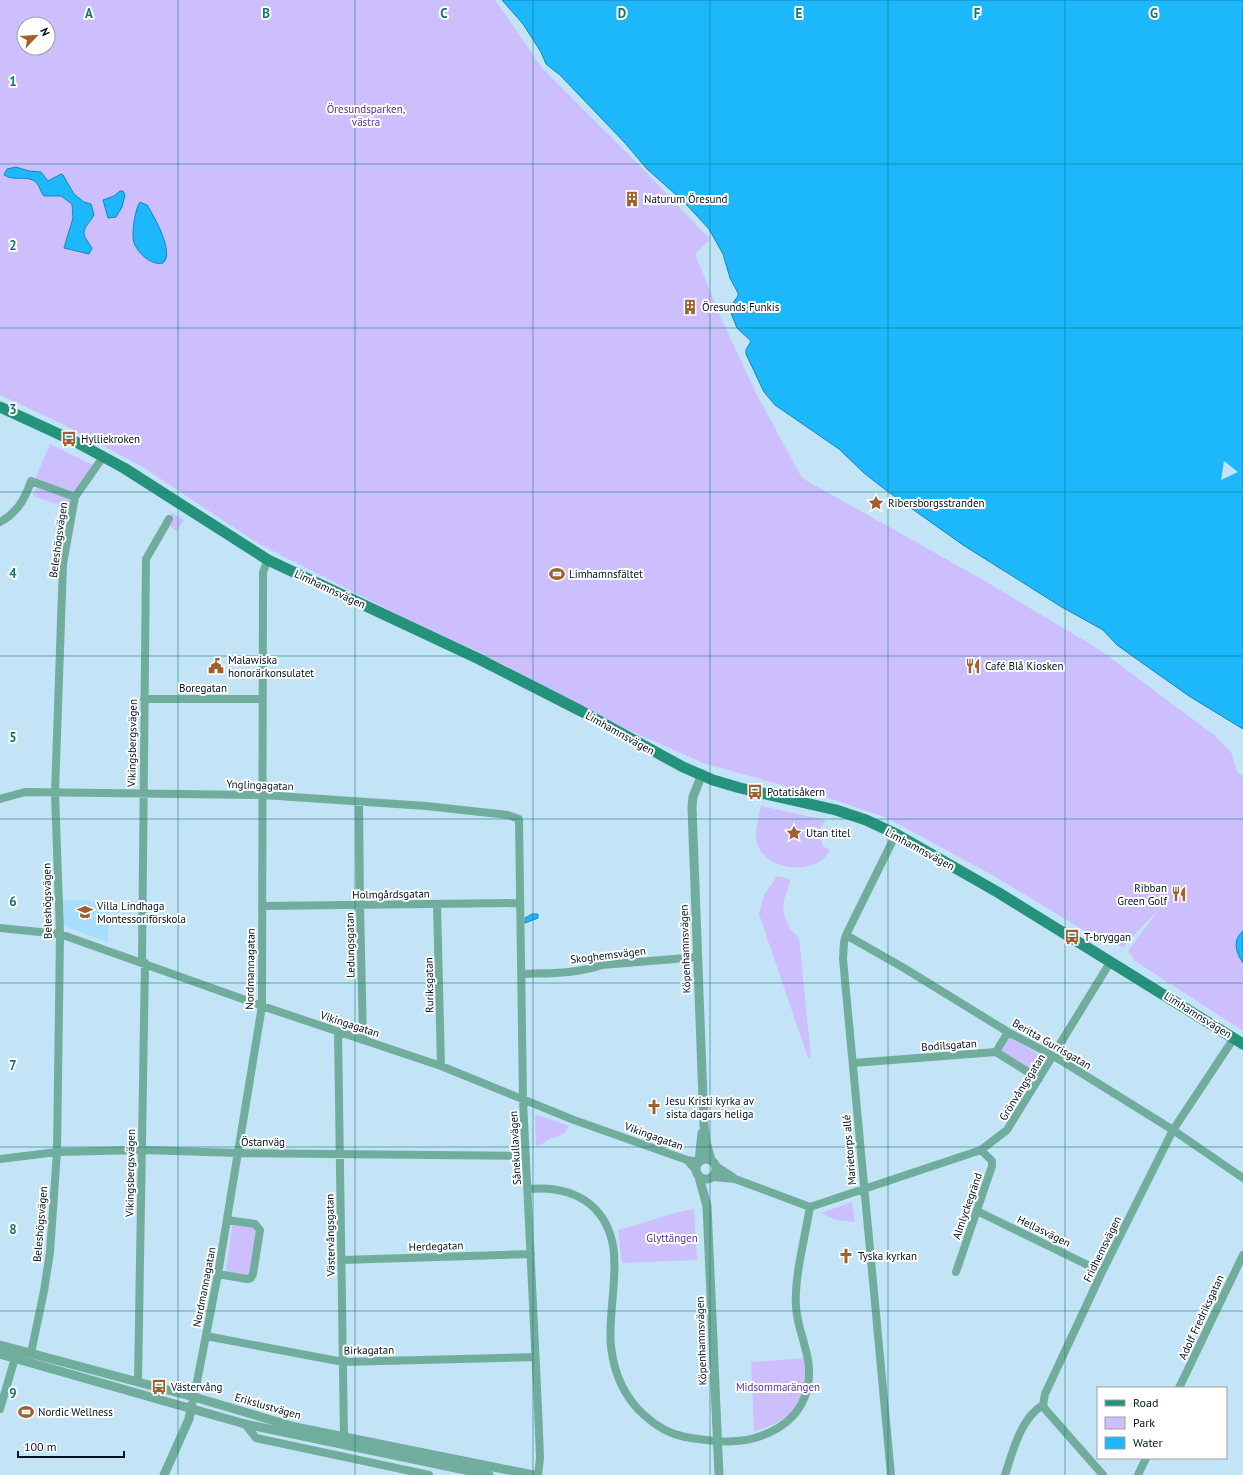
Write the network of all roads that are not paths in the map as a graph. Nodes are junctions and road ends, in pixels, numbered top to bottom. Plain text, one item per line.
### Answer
1 (0, 407) edge
2 (103, 456) junction
3 (75, 497) junction
4 (170, 519) dead end
5 (0, 522) edge
6 (164, 528) junction
7 (172, 533) dead end
8 (268, 560) junction
9 (144, 699) junction
10 (262, 699) junction
11 (702, 774) junction
12 (55, 793) junction
13 (143, 794) junction
14 (262, 795) junction
15 (0, 799) edge
16 (360, 802) junction
17 (518, 819) joint
18 (896, 834) junction
19 (519, 903) junction
20 (437, 904) junction
21 (360, 905) junction
22 (262, 906) junction
23 (0, 928) edge
24 (60, 934) junction
25 (846, 935) junction
26 (698, 957) junction
27 (1111, 961) junction
28 (143, 963) junction
29 (522, 974) junction
30 (262, 1006) junction
31 (338, 1032) junction
32 (1008, 1032) junction
33 (363, 1040) junction
34 (1238, 1041) edge
35 (996, 1052) junction
36 (1054, 1056) junction
37 (853, 1063) junction
38 (442, 1066) junction
39 (1039, 1079) junction
40 (523, 1100) junction
41 (704, 1125) junction
42 (1173, 1130) junction
43 (142, 1150) junction
44 (981, 1150) junction
45 (57, 1152) junction
46 (238, 1153) junction
47 (339, 1153) junction
48 (526, 1156) junction
49 (0, 1159) edge
50 (714, 1163) junction
51 (698, 1168) junction
52 (712, 1177) junction
53 (1243, 1178) edge
54 (735, 1179) junction
55 (528, 1189) junction
56 (863, 1189) junction
57 (707, 1206) junction
58 (810, 1207) junction
59 (977, 1211) junction
60 (227, 1220) junction
61 (531, 1254) junction
62 (1243, 1255) edge
63 (342, 1260) junction
64 (1241, 1266) edge
65 (956, 1272) dead end
66 (1102, 1272) junction
67 (218, 1274) junction
68 (206, 1336) junction
69 (0, 1345) edge
70 (31, 1353) junction
71 (0, 1354) edge
72 (535, 1357) junction
73 (15, 1358) junction
74 (343, 1362) junction
75 (138, 1382) junction
76 (1180, 1387) edge
77 (194, 1397) junction
78 (1042, 1405) junction
79 (0, 1409) edge
80 (191, 1409) junction
81 (245, 1424) junction
82 (344, 1437) junction
83 (717, 1442) junction
84 (1146, 1459) edge
85 (482, 1474) edge
86 (164, 1475) edge
87 (429, 1475) edge
88 (533, 1475) edge
89 (538, 1475) edge
90 (719, 1475) edge
91 (891, 1475) edge
92 (1005, 1475) edge
93 (1103, 1475) edge
94 (1138, 1475) edge

1 - 2 main road, Limhamnsvägen
2 - 3 street, Beleshögsvägen
2 - 8 main road, Limhamnsvägen
3 - 5 street
3 - 12 street, Beleshögsvägen
4 - 6 street, Vikingsbergsvägen
6 - 7 street
6 - 9 street, Vikingsbergsvägen
8 - 10 street, Nordmannagatan
8 - 11 main road, Limhamnsvägen
9 - 10 street, Boregatan
9 - 13 street, Vikingsbergsvägen
10 - 14 street, Nordmannagatan
11 - 18 main road, Limhamnsvägen
11 - 26 street, Köpenhamnsvägen
12 - 13 street, Ynglingagatan
12 - 15 street, Ynglingagatan
12 - 24 street, Beleshögsvägen
13 - 14 street, Ynglingagatan
13 - 28 street, Vikingsbergsvägen
14 - 16 street, Ynglingagatan
14 - 22 street, Nordmannagatan
16 - 17 street, Ynglingagatan
16 - 21 street, Ledungsgatan
17 - 19 street, Sånekullavägen
18 - 25 street, Marietorps allé
18 - 27 main road, Limhamnsvägen
19 - 20 street, Holmgårdsgatan
19 - 29 street, Sånekullavägen
20 - 21 street, Holmgårdsgatan
20 - 38 street, Ruriksgatan
21 - 22 street, Holmgårdsgatan
21 - 33 street, Ledungsgatan
22 - 30 street, Nordmannagatan
23 - 24 street, Vikingagatan
24 - 28 street, Vikingagatan
24 - 45 street, Beleshögsvägen
25 - 32 street, Beritta Gurrisgatan
25 - 37 street, Marietorps allé
26 - 29 street, Skoghemsvägen
26 - 41 street, Köpenhamnsvägen
27 - 34 main road, Limhamnsvägen
27 - 36 street, Grönvångsgatan
28 - 30 street, Vikingagatan
28 - 43 street, Vikingsbergsvägen
29 - 40 street, Sånekullavägen
30 - 31 street, Vikingagatan
30 - 46 street, Nordmannagatan
31 - 33 street, Vikingagatan
31 - 47 street, Västervångsgatan
32 - 35 street
32 - 36 street, Beritta Gurrisgatan
33 - 38 street, Vikingagatan
34 - 42 street, Fridhemsvägen
35 - 37 street, Bodilsgatan
35 - 39 street
36 - 39 street, Grönvångsgatan
36 - 42 street, Beritta Gurrisgatan
37 - 56 street, Marietorps allé
38 - 40 street, Vikingagatan
39 - 44 street, Grönvångsgatan
40 - 48 street, Sånekullavägen
40 - 51 street, Vikingagatan
41 - 50 street, Köpenhamnsvägen
41 - 51 street, Köpenhamnsvägen
42 - 53 street, Beritta Gurrisgatan
42 - 66 street, Fridhemsvägen
43 - 45 street, Östanväg
43 - 46 street, Östanväg
43 - 75 street, Vikingsbergsvägen
44 - 56 street, Grönvångsgatan
44 - 59 street, Almlyckegränd
45 - 49 street, Östanväg
45 - 70 street, Beleshögsvägen
46 - 47 street, Östanväg
46 - 60 street, Nordmannagatan
47 - 48 street, Östanväg
47 - 63 street, Västervångsgatan
48 - 55 street, Sånekullavägen
50 - 51 street
50 - 52 street
50 - 54 street
51 - 52 street
51 - 57 street, Köpenhamnsvägen
52 - 54 street
52 - 57 street, Köpenhamnsvägen
54 - 58 street
55 - 61 street, Sånekullavägen
55 - 83 street
56 - 58 street
56 - 91 street, Marietorps allé
57 - 83 street, Köpenhamnsvägen
58 - 83 street
59 - 65 street, Almlyckegränd
59 - 66 street, Hellasvägen
60 - 67 street, Nordmannagatan
60 - 67 street
61 - 63 street, Herdegatan
61 - 72 street, Sånekullavägen
62 - 64 street, Adolf Fredriksgatan
63 - 74 street, Västervångsgatan
64 - 76 street, Adolf Fredriksgatan
66 - 78 street, Fridhemsvägen
67 - 68 street, Nordmannagatan
68 - 74 street, Birkagatan
68 - 77 street, Nordmannagatan
69 - 70 street, Erikslustvägen
70 - 75 street, Erikslustvägen
71 - 73 street, Erikslustvägen
72 - 74 street, Birkagatan
72 - 89 street, Sånekullavägen
73 - 79 street
73 - 80 street, Erikslustvägen
74 - 82 street, Västervångsgatan
75 - 77 street, Erikslustvägen
77 - 80 street
77 - 82 street, Erikslustvägen
78 - 92 street, Fridhemsvägen
78 - 93 street
80 - 81 street, Erikslustvägen
80 - 86 street
81 - 85 street, Erikslustvägen
81 - 87 street
82 - 88 street, Erikslustvägen
83 - 90 street, Köpenhamnsvägen
84 - 94 street

